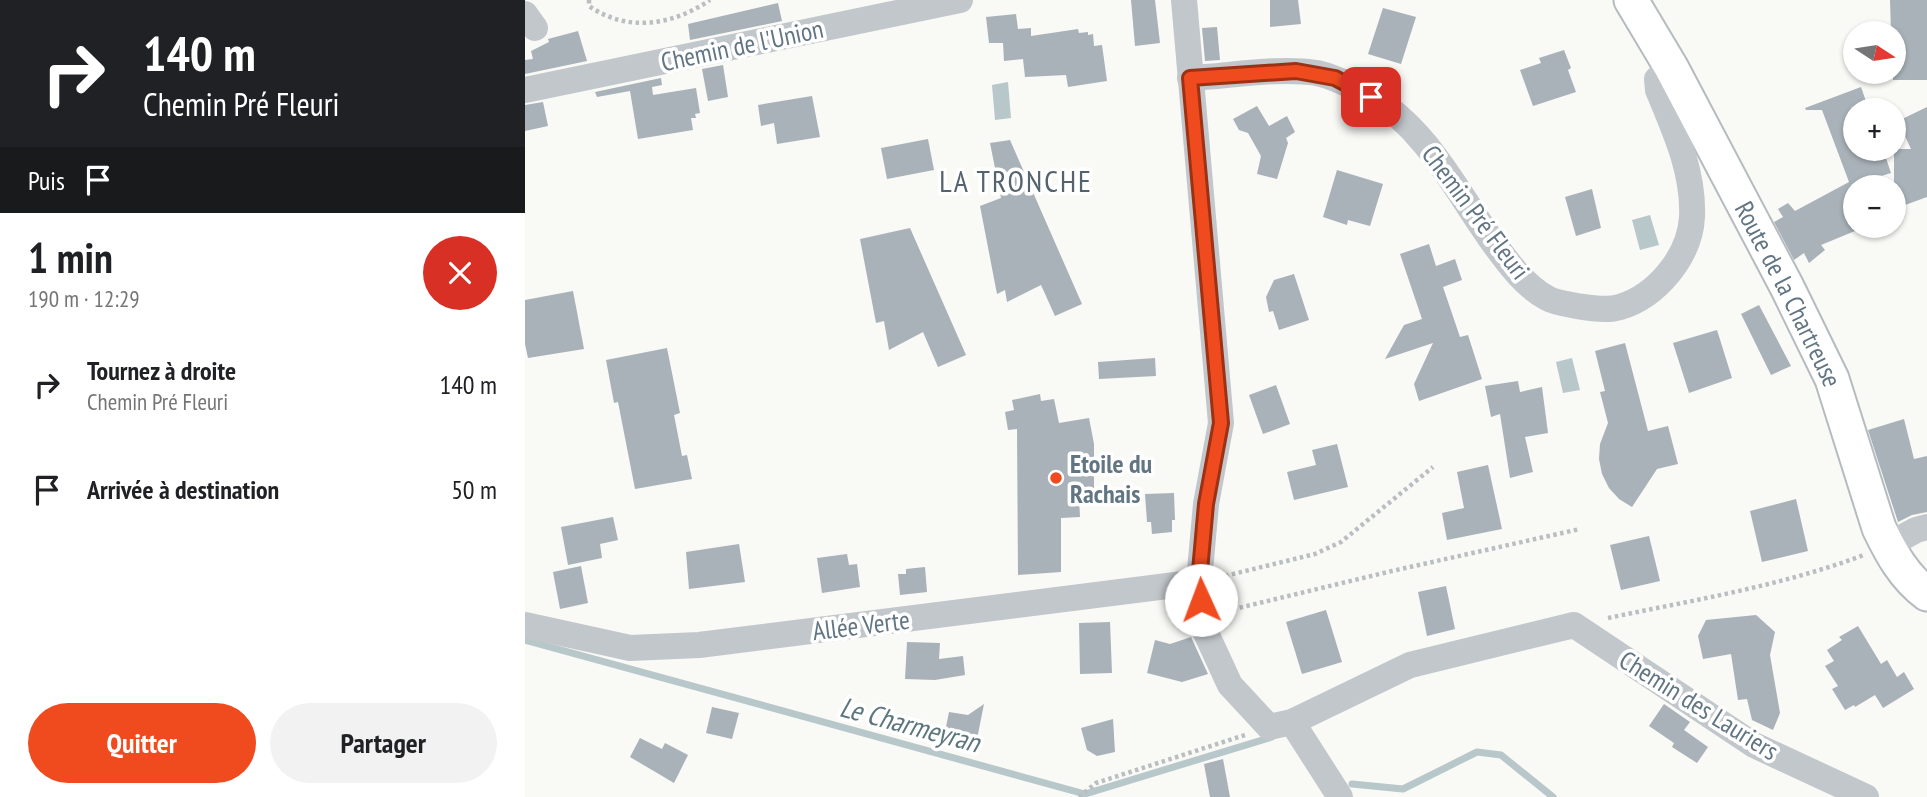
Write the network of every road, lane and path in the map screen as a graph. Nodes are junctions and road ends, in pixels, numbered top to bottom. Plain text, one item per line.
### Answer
1 (589, 0) edge
2 (711, 0) edge
3 (960, 0) edge
4 (1184, 0) edge
5 (1631, 0) edge
6 (1671, 67) junction
7 (1190, 78) junction
8 (525, 90) edge
9 (1433, 467) dead end
10 (1927, 527) edge
11 (1580, 529) dead end
12 (1888, 546) junction
13 (1210, 579) junction
14 (1927, 594) edge
15 (1204, 617) junction
16 (525, 625) edge
17 (1574, 625) junction
18 (1280, 724) junction
19 (1079, 797) edge
20 (1340, 797) edge
21 (1866, 797) edge

1 - 2 path
3 - 8 street, Chemin de l'Union
4 - 7 street
5 - 6 main road, Route de la Chartreuse
6 - 7 street, Chemin Pré Fleuri
6 - 12 main road, Route de la Chartreuse
7 - 13 street
9 - 13 path
10 - 12 street
11 - 15 path
12 - 14 main road, Route de la Chartreuse
12 - 17 path, Chemin des Lauriers
13 - 15 street
13 - 16 street, Allée Verte
15 - 18 street
17 - 18 street
17 - 21 street, Chemin des Lauriers
18 - 19 path
18 - 20 street

